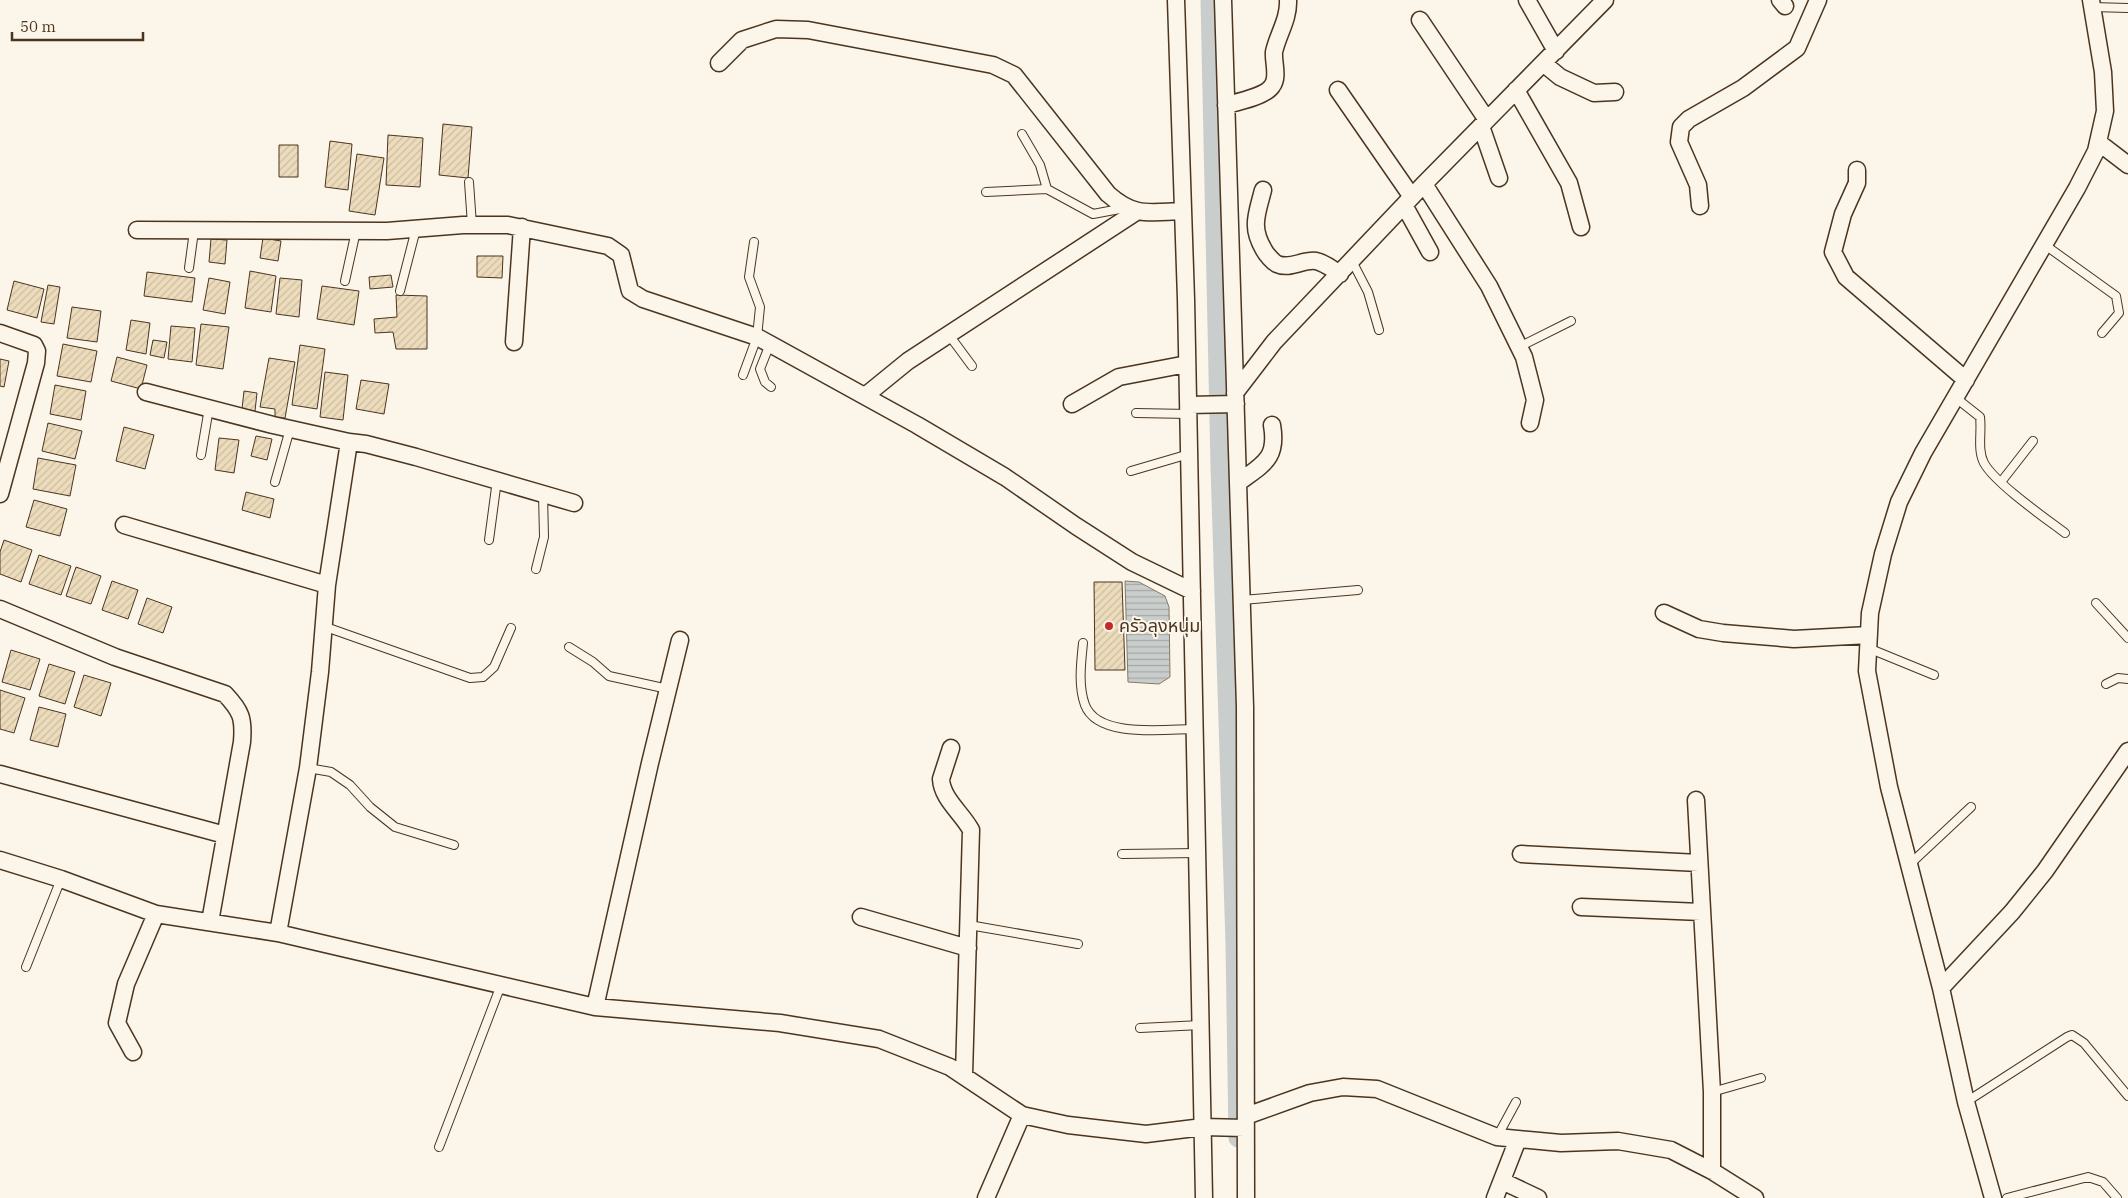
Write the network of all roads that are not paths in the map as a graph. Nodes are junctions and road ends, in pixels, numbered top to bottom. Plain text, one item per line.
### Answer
1 (1176, 0) edge
2 (1223, 0) edge
3 (1288, 0) edge
4 (1527, 0) edge
5 (1605, 0) edge
6 (1818, 0) edge
7 (2092, 3) edge
8 (2128, 8) edge
9 (1420, 20) dead end
10 (1556, 50) junction
11 (719, 63) dead end
12 (1543, 63) junction
13 (1338, 90) dead end
14 (1516, 90) junction
15 (1615, 92) dead end
16 (1226, 105) junction
17 (1484, 123) junction
18 (1022, 134) dead end
19 (2098, 142) junction
20 (2128, 165) edge
21 (1857, 170) dead end
22 (1499, 178) dead end
23 (469, 182) dead end
24 (1424, 184) junction
25 (1047, 188) junction
26 (1263, 190) dead end
27 (986, 192) dead end
28 (1408, 201) junction
29 (1700, 206) dead end
30 (1131, 210) junction
31 (1183, 211) junction
32 (472, 225) junction
33 (522, 227) junction
34 (1581, 227) dead end
35 (416, 229) junction
36 (137, 230) dead end
37 (194, 231) junction
38 (356, 231) junction
39 (754, 242) dead end
40 (2045, 245) junction
41 (1430, 252) dead end
42 (1352, 261) junction
43 (189, 268) dead end
44 (1340, 274) junction
45 (345, 281) dead end
46 (400, 292) dead end
47 (1571, 321) dead end
48 (1379, 330) dead end
49 (0, 333) edge
50 (2102, 333) dead end
51 (949, 335) junction
52 (764, 340) junction
53 (514, 342) dead end
54 (1519, 347) junction
55 (1188, 364) junction
56 (972, 366) dead end
57 (743, 375) dead end
58 (1966, 380) junction
59 (771, 387) dead end
60 (146, 392) dead end
61 (866, 396) junction
62 (1956, 398) junction
63 (1231, 401) junction
64 (1072, 404) dead end
65 (209, 408) junction
66 (1192, 408) junction
67 (1136, 413) dead end
68 (1530, 424) dead end
69 (1272, 425) dead end
70 (290, 429) junction
71 (2033, 441) dead end
72 (349, 442) junction
73 (1189, 454) junction
74 (201, 455) dead end
75 (5, 459) edge
76 (1131, 471) dead end
77 (497, 480) junction
78 (275, 482) dead end
79 (2001, 482) junction
80 (1238, 484) junction
81 (0, 494) edge
82 (543, 494) junction
83 (574, 503) dead end
84 (124, 525) dead end
85 (2065, 533) dead end
86 (489, 540) dead end
87 (536, 569) dead end
88 (327, 585) junction
89 (1358, 590) dead end
90 (1192, 591) junction
91 (1242, 600) junction
92 (2096, 603) dead end
93 (0, 609) edge
94 (1664, 613) dead end
95 (324, 626) junction
96 (511, 628) dead end
97 (2128, 638) edge
98 (680, 640) dead end
99 (1868, 641) junction
100 (1082, 644) dead end
101 (569, 647) dead end
102 (1934, 675) dead end
103 (2128, 679) edge
104 (2106, 684) dead end
105 (668, 689) junction
106 (1195, 729) junction
107 (951, 748) dead end
108 (2128, 752) edge
109 (308, 768) junction
110 (0, 774) edge
111 (1696, 800) dead end
112 (1971, 807) dead end
113 (225, 835) junction
114 (454, 845) dead end
115 (1198, 853) junction
116 (1122, 854) dead end
117 (1521, 854) dead end
118 (0, 860) edge
119 (1699, 863) junction
120 (1909, 865) junction
121 (61, 879) junction
122 (1581, 907) dead end
123 (1701, 912) junction
124 (156, 914) junction
125 (861, 918) dead end
126 (210, 922) junction
127 (969, 925) junction
128 (278, 933) junction
129 (1078, 944) dead end
130 (968, 948) junction
131 (26, 967) dead end
132 (501, 985) junction
133 (1941, 988) junction
134 (596, 1007) junction
135 (1201, 1025) junction
136 (1140, 1028) dead end
137 (134, 1052) dead end
138 (964, 1075) junction
139 (1761, 1078) dead end
140 (1712, 1092) junction
141 (2128, 1096) edge
142 (1516, 1102) dead end
143 (1966, 1102) junction
144 (1022, 1115) junction
145 (1244, 1123) junction
146 (1207, 1127) junction
147 (1497, 1137) junction
148 (1518, 1139) junction
149 (439, 1147) dead end
150 (1712, 1171) junction
151 (1502, 1181) junction
152 (986, 1198) edge
153 (1204, 1198) edge
154 (1246, 1198) edge
155 (1495, 1198) edge
156 (1538, 1198) edge
157 (1755, 1198) edge
158 (1993, 1198) edge
159 (2007, 1198) edge
160 (2117, 1198) edge

1 - 31 street
2 - 16 street
3 - 16 street
4 - 10 street
5 - 10 street
6 - 29 street
7 - 8 lane
7 - 19 street
9 - 17 street
10 - 12 street
11 - 30 street
12 - 14 street
12 - 15 street
13 - 28 street
14 - 17 street
14 - 34 street
16 - 63 street
17 - 22 street
17 - 24 street
18 - 25 lane
19 - 20 street
19 - 40 street
21 - 58 street
23 - 32 lane
24 - 28 street
24 - 54 street
25 - 27 lane
25 - 30 lane
26 - 44 street
28 - 41 street
28 - 42 street
30 - 31 street
30 - 51 street
31 - 55 street
32 - 33 street
32 - 35 street
33 - 52 street
33 - 53 street
35 - 38 street
35 - 46 lane
36 - 37 street
37 - 38 street
37 - 43 lane
38 - 45 lane
39 - 52 lane
40 - 50 lane
40 - 58 street
42 - 44 street
42 - 48 lane
44 - 63 street
47 - 54 lane
49 - 75 street
51 - 56 lane
51 - 61 street
52 - 57 lane
52 - 59 lane
52 - 61 street
54 - 68 street
55 - 64 street
55 - 66 street
58 - 62 street
60 - 65 street
61 - 90 street
62 - 79 lane
62 - 99 street
63 - 66 street
63 - 80 street
65 - 70 street
65 - 74 lane
66 - 67 lane
66 - 73 street
69 - 80 street
70 - 72 street
70 - 78 lane
71 - 79 lane
72 - 77 street
72 - 88 street
73 - 76 lane
73 - 90 street
75 - 81 street
77 - 82 street
77 - 86 lane
79 - 85 lane
80 - 91 street
82 - 83 street
82 - 87 lane
84 - 88 street
88 - 95 street
89 - 91 lane
90 - 106 street
91 - 145 street
92 - 97 lane
93 - 113 street
94 - 99 street
95 - 96 lane
95 - 109 street
98 - 105 street
99 - 102 lane
99 - 120 street
100 - 106 lane
101 - 105 lane
103 - 104 lane
105 - 134 street
106 - 115 street
107 - 127 street
108 - 133 street
109 - 114 lane
109 - 128 street
110 - 113 street
111 - 119 street
112 - 120 lane
113 - 126 street
115 - 116 lane
115 - 135 street
117 - 119 street
118 - 121 street
119 - 123 street
120 - 133 street
121 - 124 street
121 - 131 lane
122 - 123 street
123 - 140 street
124 - 126 street
124 - 137 street
125 - 130 street
126 - 128 street
127 - 129 lane
127 - 130 street
128 - 132 street
130 - 138 street
132 - 134 street
132 - 149 lane
133 - 143 street
134 - 138 street
135 - 136 lane
135 - 146 street
138 - 144 street
139 - 140 lane
140 - 150 street
141 - 143 lane
142 - 147 lane
143 - 158 street
144 - 146 street
144 - 152 street
145 - 146 street
145 - 147 street
145 - 154 street
146 - 153 street
147 - 148 street
148 - 150 street
148 - 151 street
150 - 157 street
151 - 155 street
151 - 156 street
159 - 160 lane

